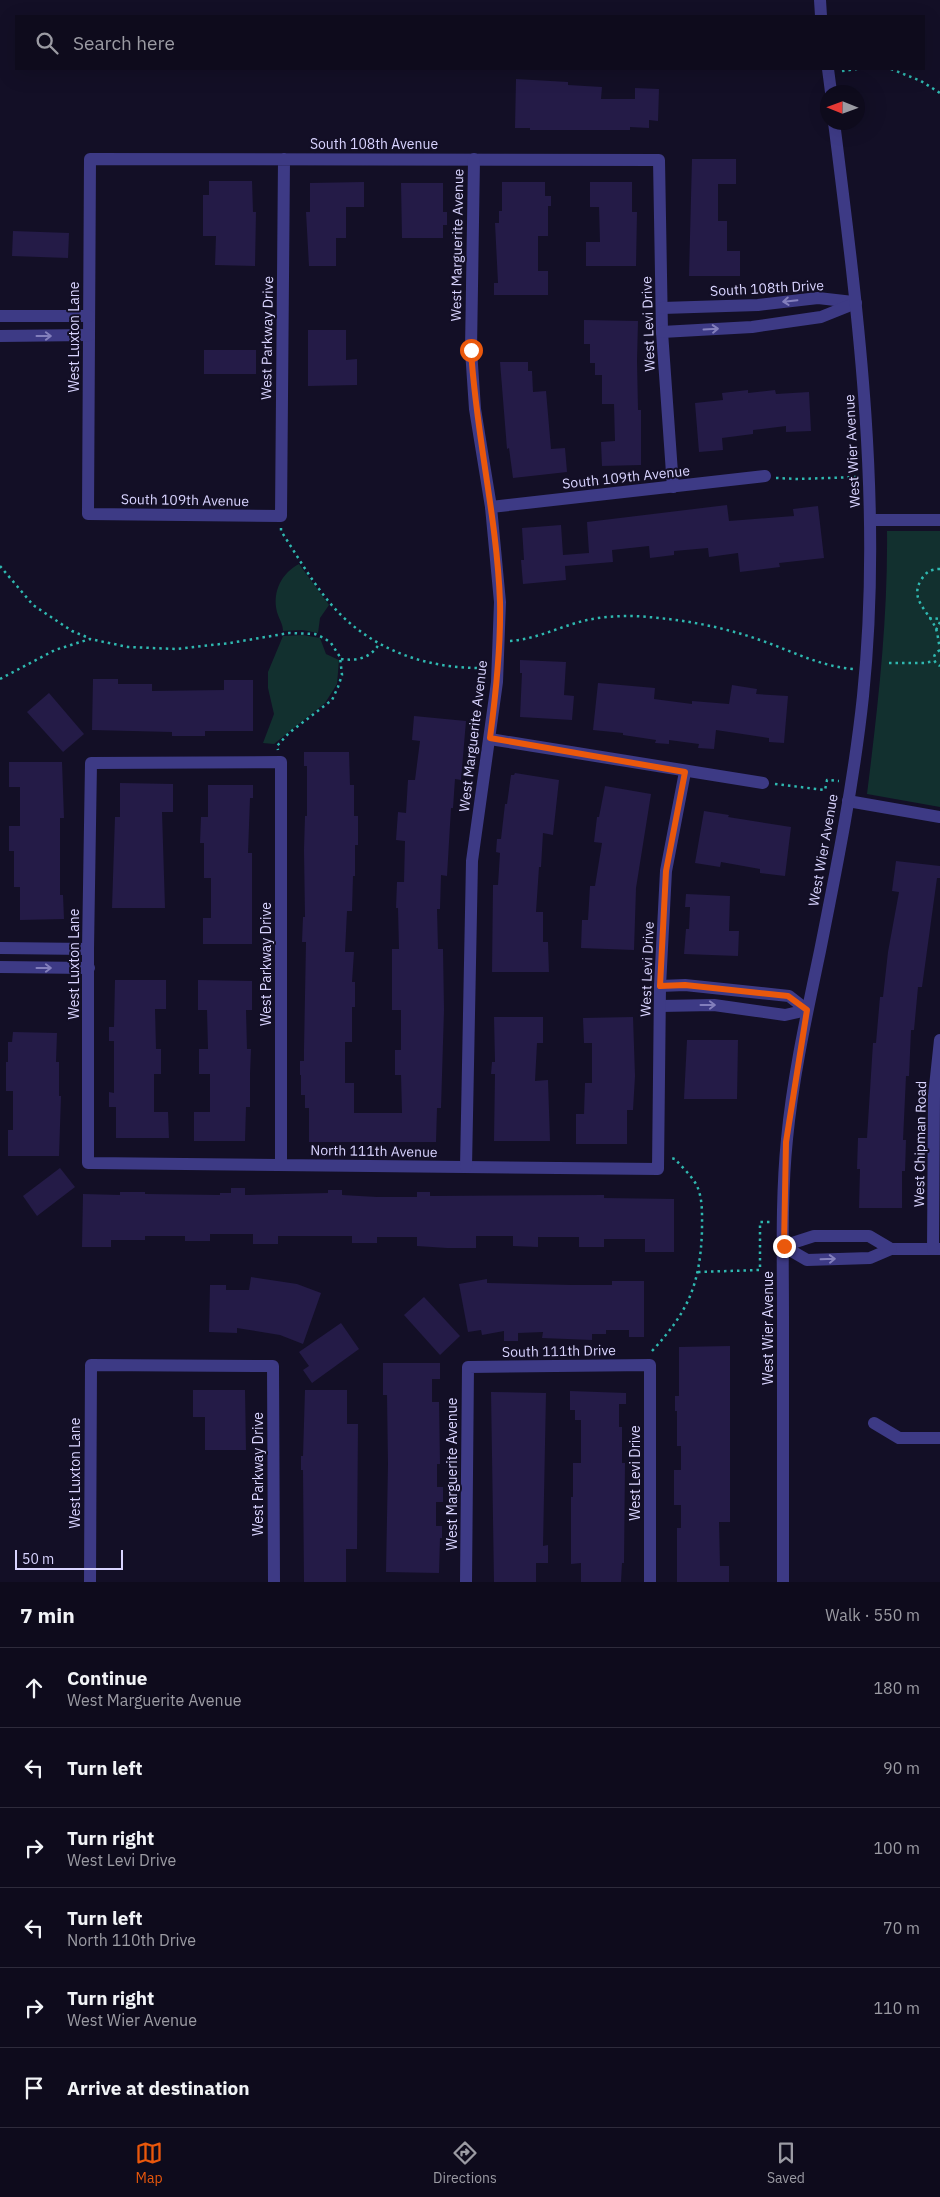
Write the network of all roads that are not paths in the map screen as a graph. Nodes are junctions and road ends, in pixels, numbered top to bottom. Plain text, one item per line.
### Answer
1 (820, 0) edge
2 (821, 15) edge
3 (828, 70) edge
4 (830, 85) edge
5 (835, 130) edge
6 (474, 159) junction
7 (90, 160) joint
8 (284, 160) junction
9 (658, 160) joint
10 (856, 303) junction
11 (662, 308) junction
12 (0, 316) edge
13 (89, 316) junction
14 (662, 332) junction
15 (89, 335) junction
16 (0, 336) edge
17 (765, 476) road end
18 (673, 487) junction
19 (491, 507) junction
20 (88, 514) joint
21 (281, 516) joint
22 (871, 520) junction
23 (940, 520) edge
24 (490, 738) junction
25 (91, 763) joint
26 (685, 772) junction
27 (763, 784) road end
28 (848, 801) junction
29 (940, 817) edge
30 (0, 948) edge
31 (88, 948) junction
32 (0, 968) edge
33 (89, 968) junction
34 (660, 986) junction
35 (660, 1006) junction
36 (807, 1010) junction
37 (940, 1040) edge
38 (90, 1163) joint
39 (658, 1163) joint
40 (281, 1165) junction
41 (466, 1167) junction
42 (784, 1246) junction
43 (891, 1249) junction
44 (936, 1249) edge
45 (650, 1365) joint
46 (273, 1366) joint
47 (468, 1367) joint
48 (874, 1423) dead end
49 (940, 1438) edge
50 (90, 1582) edge
51 (274, 1582) edge
52 (466, 1582) edge
53 (650, 1582) edge
54 (783, 1582) edge

1 - 2 street
3 - 4 street
5 - 10 street, West Wier Avenue
6 - 8 street, South 108th Avenue
6 - 9 street, South 108th Avenue
6 - 19 street, West Marguerite Avenue
7 - 8 street, South 108th Avenue
7 - 13 street, West Luxton Lane
8 - 21 street, West Parkway Drive
9 - 11 street, West Levi Drive
10 -> 11 street, South 108th Drive
14 -> 10 street, South 108th Drive
10 - 22 street, West Wier Avenue
11 - 14 street, West Levi Drive
12 - 13 street
13 - 15 street, West Luxton Lane
14 - 18 street, West Levi Drive
16 -> 15 street
15 - 20 street, West Luxton Lane
17 - 18 street, South 109th Avenue
18 - 19 street, South 109th Avenue
19 - 24 street, West Marguerite Avenue
20 - 21 street, South 109th Avenue
22 - 23 street
22 - 28 street, West Wier Avenue
24 - 26 street
24 - 41 street, West Marguerite Avenue
25 - 31 street, West Luxton Lane
25 - 40 street, West Parkway Drive
26 - 27 street
26 - 34 street, West Levi Drive
28 - 29 street
28 - 36 street, West Wier Avenue
30 - 31 street
31 - 33 street, West Luxton Lane
32 -> 33 street
33 - 38 street, West Luxton Lane
34 - 35 street, West Levi Drive
34 - 36 street
35 -> 36 street
35 - 39 street, West Levi Drive
36 - 42 street, West Wier Avenue
37 - 44 street, West Chipman Road
38 - 40 street, North 111th Avenue
39 - 41 street, North 111th Avenue
40 - 41 street, North 111th Avenue
42 - 43 street
42 -> 43 street
42 - 54 street, West Wier Avenue
43 - 44 street
45 - 47 street, South 111th Drive
45 - 53 street, West Levi Drive
46 - 50 street, West Luxton Lane
46 - 51 street, West Parkway Drive
47 - 52 street, West Marguerite Avenue
48 - 49 street

